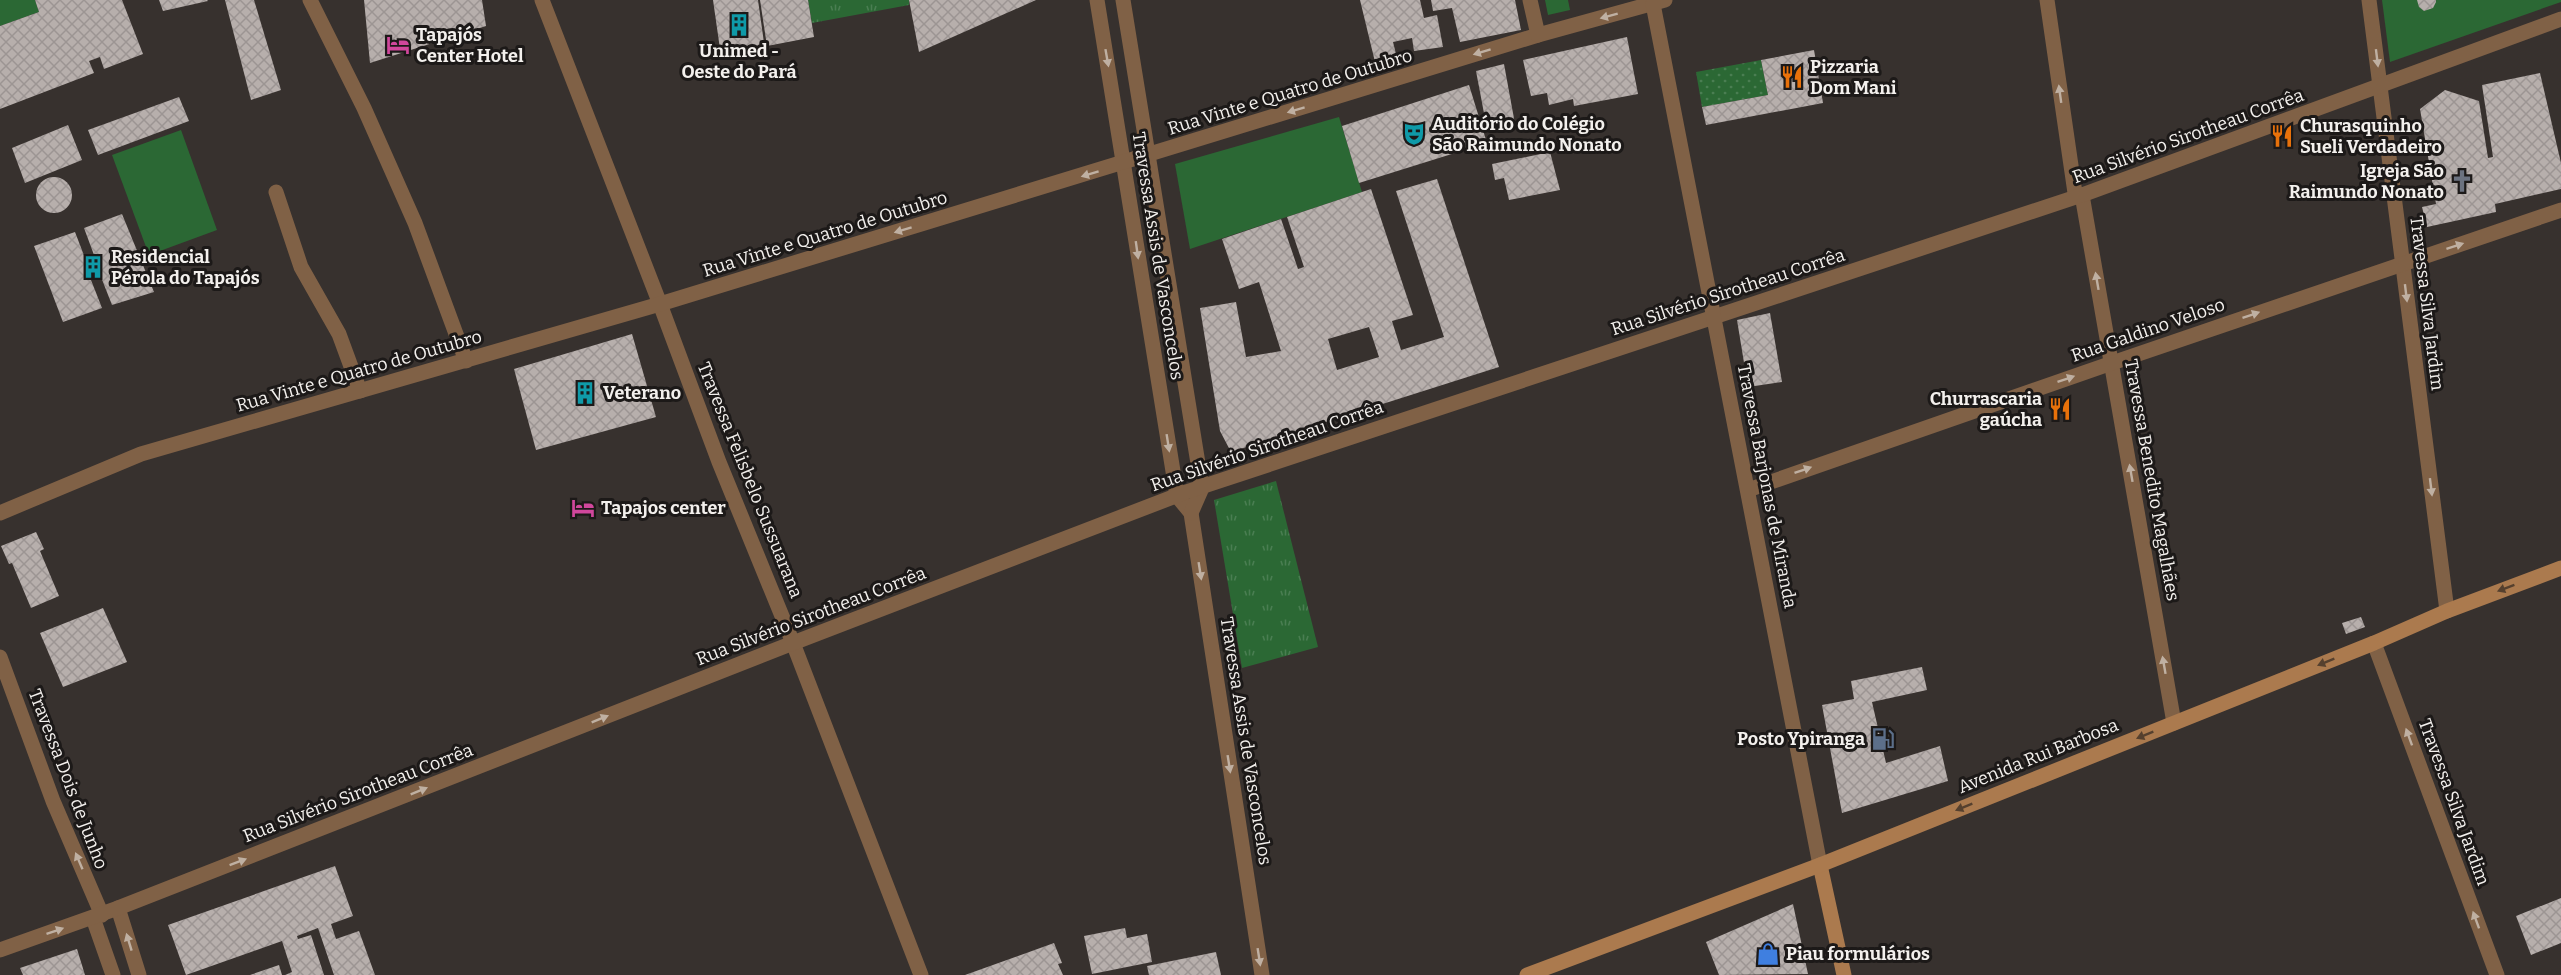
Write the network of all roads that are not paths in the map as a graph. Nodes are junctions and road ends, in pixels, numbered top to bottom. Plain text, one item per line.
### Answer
1 (310, 0) edge
2 (542, 0) edge
3 (1097, 0) edge
4 (1123, 0) edge
5 (1530, 0) edge
6 (2047, 0) edge
7 (2369, 0) edge
8 (1659, 2) edge
9 (2561, 19) edge
10 (1538, 35) junction
11 (2381, 87) junction
12 (1149, 156) junction
13 (1125, 163) junction
14 (276, 192) dead end
15 (2082, 195) junction
16 (2561, 210) edge
17 (2402, 264) junction
18 (660, 304) junction
19 (1715, 316) junction
20 (466, 361) junction
21 (2112, 363) junction
22 (360, 391) junction
23 (1202, 488) junction
24 (1748, 490) junction
25 (1177, 496) junction
26 (0, 513) edge
27 (1191, 513) junction
28 (2561, 568) edge
29 (2447, 611) junction
30 (793, 643) junction
31 (2374, 643) junction
32 (0, 657) edge
33 (2174, 723) junction
34 (1820, 865) junction
35 (118, 908) junction
36 (97, 916) junction
37 (0, 950) edge
38 (113, 975) edge
39 (139, 975) edge
40 (921, 975) edge
41 (1262, 975) edge
42 (1527, 975) edge
43 (1844, 975) edge
44 (2497, 975) edge

1 - 20 street
2 - 18 street, Travessa Felisbelo Sussuarana
3 -> 13 street, Travessa Assis de Vasconcelos
4 - 12 street, Travessa Assis de Vasconcelos
5 - 10 street
15 -> 6 street, Travessa Benedito Magalhães
7 -> 11 street, Travessa Silva Jardim
8 -> 10 street, Rua Vinte e Quatro de Outubro
8 - 19 street, Travessa Barjonas de Miranda
9 - 11 street, Rua Silvério Sirotheau Corrêa
10 -> 12 street, Rua Vinte e Quatro de Outubro
11 - 15 street, Rua Silvério Sirotheau Corrêa
11 - 17 street, Travessa Silva Jardim
12 - 13 street, Rua Vinte e Quatro de Outubro
12 - 23 street, Travessa Assis de Vasconcelos
13 -> 18 street, Rua Vinte e Quatro de Outubro
13 -> 25 street, Travessa Assis de Vasconcelos
14 - 22 street
15 - 19 street, Rua Silvério Sirotheau Corrêa
21 -> 15 street, Travessa Benedito Magalhães
17 -> 16 street, Rua Galdino Veloso
21 -> 17 street, Rua Galdino Veloso
17 -> 29 street, Travessa Silva Jardim
18 - 20 street, Rua Vinte e Quatro de Outubro
18 - 30 street, Travessa Felisbelo Sussuarana
19 - 23 street, Rua Silvério Sirotheau Corrêa
19 - 24 street, Travessa Barjonas de Miranda
20 - 22 street, Rua Vinte e Quatro de Outubro
24 -> 21 street, Rua Galdino Veloso
33 -> 21 street, Travessa Benedito Magalhães
22 - 26 street, Rua Vinte e Quatro de Outubro
23 - 25 street, Rua Silvério Sirotheau Corrêa
23 - 27 street
24 - 34 street, Travessa Barjonas de Miranda
25 - 27 street
25 - 30 street, Rua Silvério Sirotheau Corrêa
27 -> 41 street, Travessa Assis de Vasconcelos
28 -> 29 main road, Avenida Rui Barbosa
29 - 31 main road, Avenida Rui Barbosa
35 -> 30 street, Rua Silvério Sirotheau Corrêa
30 - 40 street, Travessa Felisbelo Sussuarana
31 -> 33 main road, Avenida Rui Barbosa
44 -> 31 street, Travessa Silva Jardim
36 -> 32 street, Travessa Dois de Junho
33 -> 34 main road, Avenida Rui Barbosa
34 - 42 main road, Avenida Rui Barbosa
34 - 43 main road, Travessa Barjonas de Miranda
35 - 36 street, Rua Silvério Sirotheau Corrêa
39 -> 35 street
37 -> 36 street, Rua Silvério Sirotheau Corrêa
36 - 38 street, Travessa Dois de Junho

